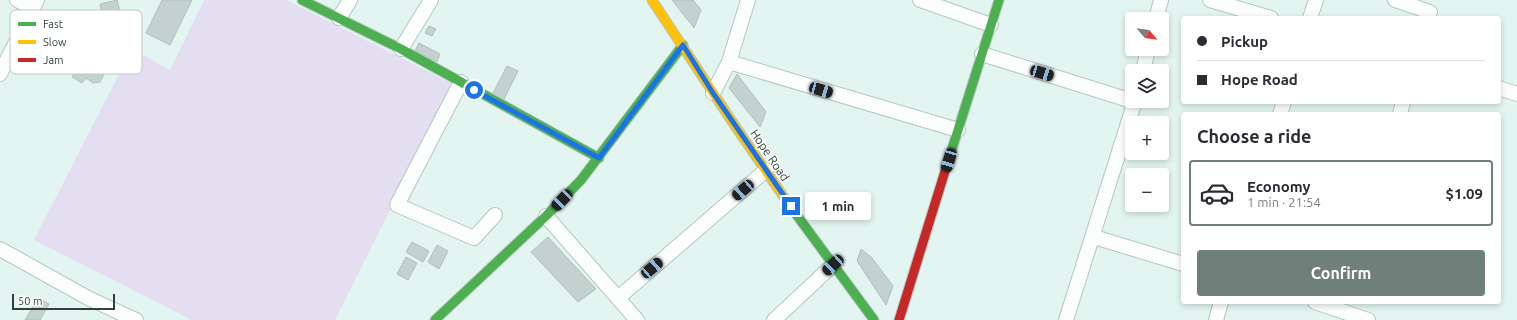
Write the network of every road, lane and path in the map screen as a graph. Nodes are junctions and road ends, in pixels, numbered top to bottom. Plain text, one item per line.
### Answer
1 (17, 0) edge
2 (302, 0) edge
3 (350, 0) edge
4 (431, 0) edge
5 (652, 0) edge
6 (748, 0) edge
7 (920, 0) edge
8 (999, 0) edge
9 (1161, 0) edge
10 (1210, 0) edge
11 (1316, 0) edge
12 (1395, 0) edge
13 (35, 4) edge
14 (1431, 10) edge
15 (1158, 12) edge
16 (1264, 16) edge
17 (1311, 16) edge
18 (339, 18) junction
19 (991, 25) junction
20 (683, 45) junction
21 (401, 49) junction
22 (10, 54) edge
23 (982, 54) junction
24 (729, 62) junction
25 (0, 74) edge
26 (461, 82) junction
27 (1501, 89) edge
28 (713, 93) junction
29 (1517, 94) edge
30 (1125, 98) edge
31 (1132, 108) edge
32 (958, 130) junction
33 (599, 158) junction
34 (766, 170) junction
35 (495, 215) dead end
36 (546, 216) junction
37 (1094, 237) junction
38 (0, 249) edge
39 (1181, 263) edge
40 (833, 265) junction
41 (618, 298) junction
42 (1220, 304) edge
43 (1321, 304) edge
44 (136, 320) edge
45 (435, 320) edge
46 (637, 320) edge
47 (774, 320) edge
48 (874, 320) edge
49 (899, 320) edge
50 (1066, 320) edge
51 (1216, 320) edge
52 (1368, 320) edge

1 - 13 street
2 - 18 main road
3 - 18 street
4 - 21 street
5 - 20 main road, Hope Road
6 - 24 street
7 - 19 street
8 - 19 main road
9 - 15 street
10 - 16 street
11 - 17 street
12 - 14 street
18 - 21 main road
19 - 23 main road
20 - 28 main road, Hope Road
20 - 33 main road
21 - 26 main road
22 - 25 street
23 - 30 street
23 - 32 main road
24 - 28 street
24 - 32 street
26 - 33 main road
26 - 35 street
27 - 29 street
28 - 34 main road, Hope Road
31 - 37 street
32 - 49 main road
33 - 36 main road
34 - 40 main road, Hope Road
34 - 41 street
36 - 41 street
36 - 45 main road
37 - 39 street
37 - 50 street
38 - 44 street
40 - 47 street
40 - 48 main road, Hope Road
41 - 46 street
42 - 51 street
43 - 52 street

